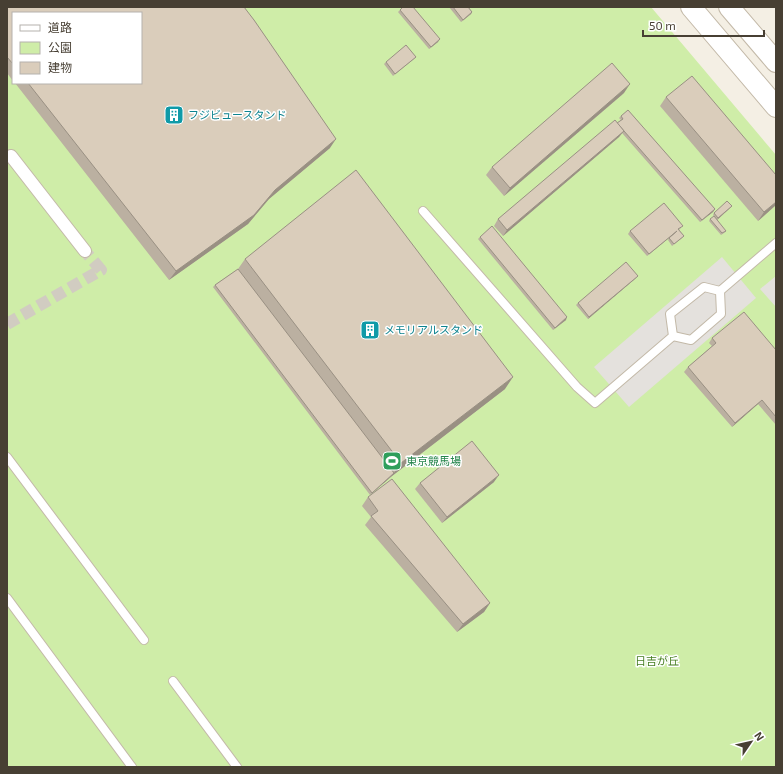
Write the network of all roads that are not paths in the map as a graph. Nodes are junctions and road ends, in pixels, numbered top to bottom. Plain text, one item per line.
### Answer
1 (691, 7) edge
2 (729, 7) edge
3 (776, 62) edge
4 (776, 107) edge
5 (11, 156) dead end
6 (423, 211) dead end
7 (776, 243) edge
8 (85, 250) tunnel mouth
9 (720, 291) junction
10 (673, 336) junction
11 (7, 457) edge
12 (7, 598) edge
13 (144, 640) dead end
14 (173, 681) dead end
15 (132, 767) edge
16 (237, 767) edge

1 - 4 street
2 - 3 street
5 - 8 street
6 - 10 lane
7 - 9 lane
9 - 10 lane
9 - 10 lane
11 - 13 lane
12 - 15 lane
14 - 16 lane

